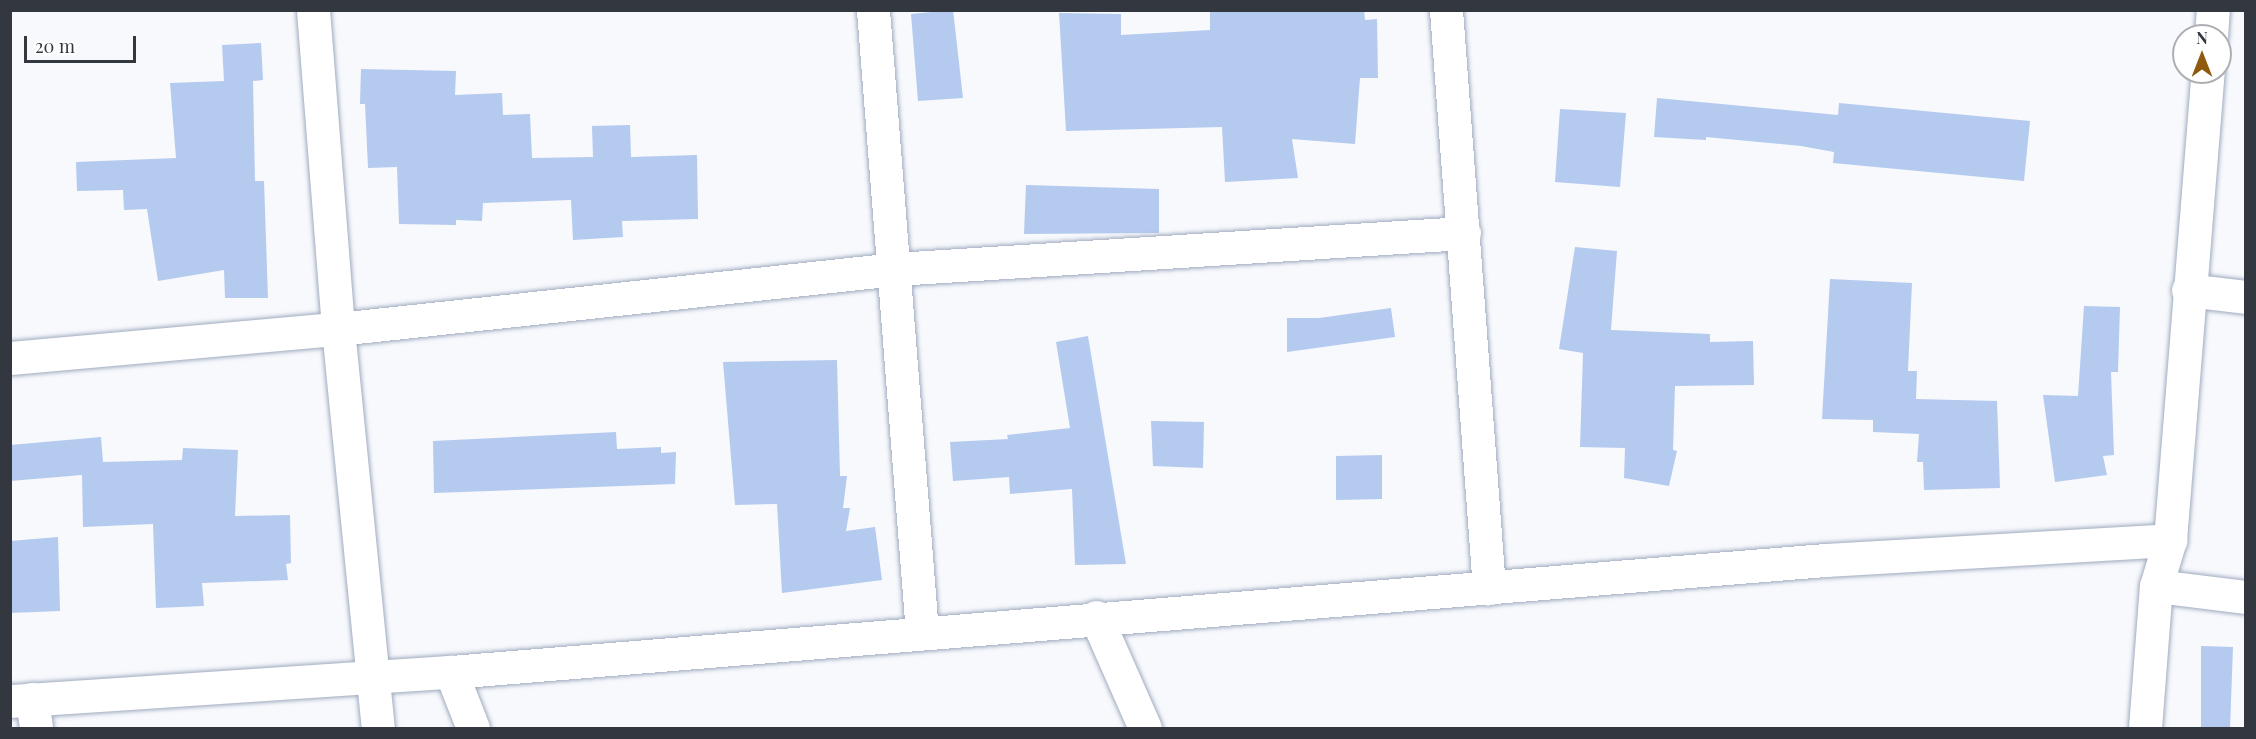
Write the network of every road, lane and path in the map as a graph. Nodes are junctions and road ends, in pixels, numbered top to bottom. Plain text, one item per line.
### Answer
1 (313, 10) edge
2 (873, 10) edge
3 (1446, 10) edge
4 (2207, 84) edge
5 (1464, 233) junction
6 (896, 269) junction
7 (2188, 290) junction
8 (2246, 297) edge
9 (338, 329) junction
10 (10, 358) edge
11 (2170, 540) junction
12 (2156, 586) junction
13 (1489, 588) junction
14 (2246, 597) edge
15 (1096, 617) junction
16 (922, 632) junction
17 (451, 672) junction
18 (370, 675) junction
19 (26, 710) edge
20 (378, 729) edge
21 (473, 729) edge
22 (1145, 729) edge
23 (2145, 729) edge

1 - 9 street
2 - 6 street
3 - 5 street
4 - 7 street
5 - 6 street
5 - 13 street
6 - 9 street
6 - 16 street
7 - 8 street
7 - 11 street
9 - 10 street
9 - 18 street
11 - 12 street
11 - 13 street
12 - 14 street
12 - 23 street
13 - 15 street
15 - 16 street
15 - 22 street
16 - 17 street
17 - 18 street
17 - 21 street
18 - 19 street
18 - 20 street

